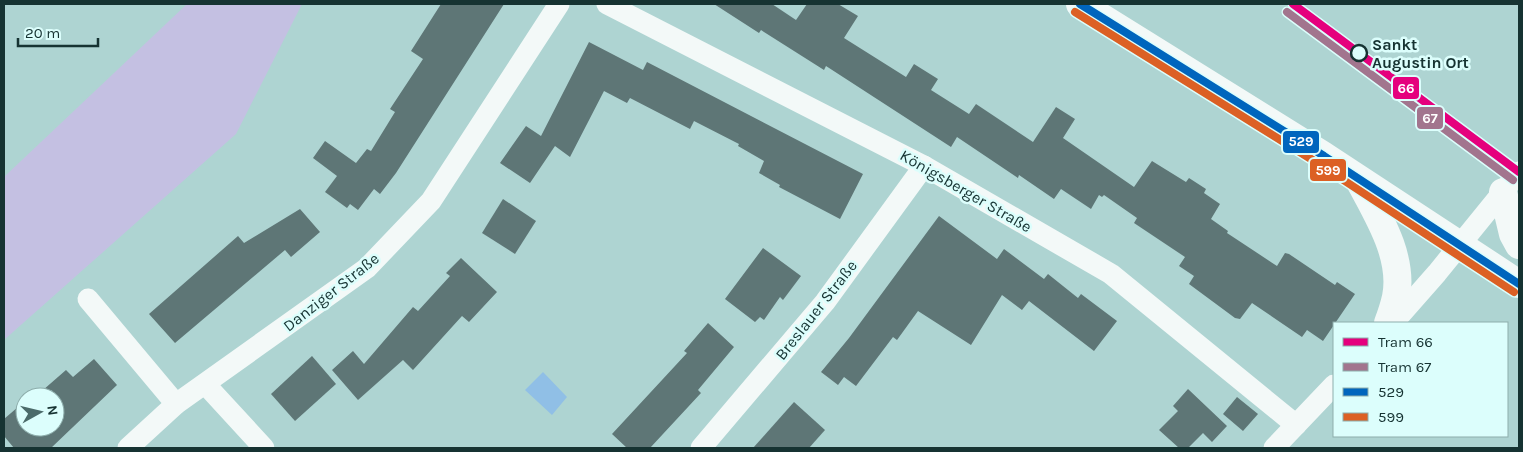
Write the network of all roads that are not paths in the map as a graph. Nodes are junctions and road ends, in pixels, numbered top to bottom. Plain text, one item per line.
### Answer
1 (559, 4) edge
2 (607, 4) edge
3 (1080, 4) edge
4 (924, 166) junction
5 (1359, 180) junction
6 (1511, 182) edge
7 (1519, 245) edge
8 (1460, 246) junction
9 (1519, 284) edge
10 (88, 299) dead end
11 (1388, 322) edge
12 (1393, 322) edge
13 (206, 385) junction
14 (1333, 386) edge
15 (176, 404) junction
16 (1296, 425) junction
17 (128, 448) edge
18 (264, 448) edge
19 (701, 448) edge
20 (1274, 448) edge

1 - 13 street, Danziger Straße
2 - 4 street, Königsberger Straße
3 - 5 main road
4 - 16 street, Königsberger Straße
4 - 19 street, Breslauer Straße
5 - 8 main road
5 - 11 main road
6 - 7 main road
6 - 8 street
8 - 9 main road
8 - 12 street
10 - 15 street
13 - 15 street, Danziger Straße
13 - 18 street
14 - 16 street
15 - 17 street, Danziger Straße
16 - 20 street

